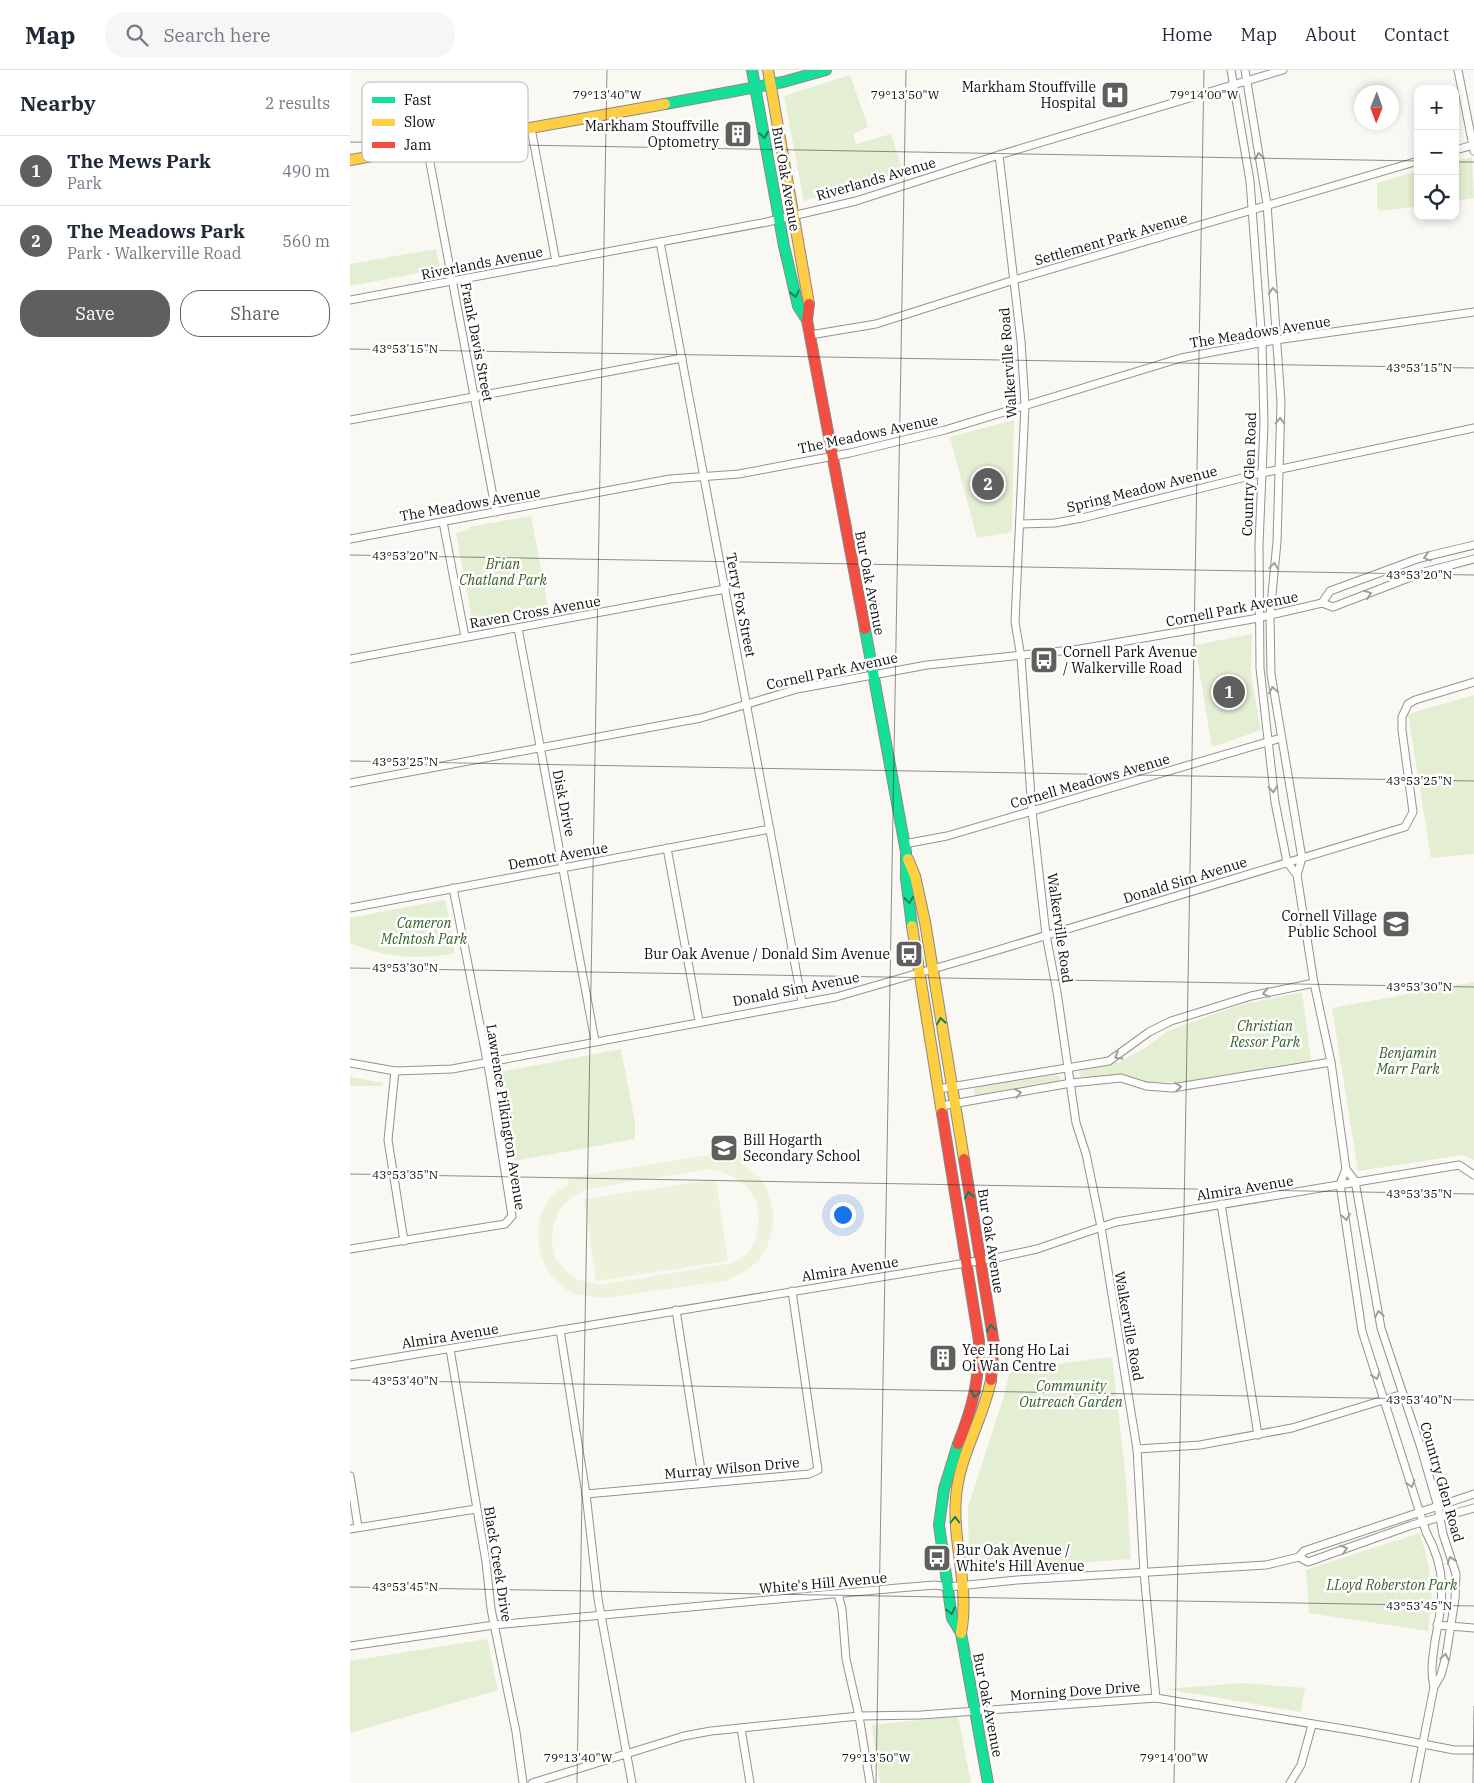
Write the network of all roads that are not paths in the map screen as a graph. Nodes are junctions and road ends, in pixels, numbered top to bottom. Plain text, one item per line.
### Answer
1 (752, 70) edge
2 (768, 70) edge
3 (826, 70) edge
4 (1231, 70) edge
5 (1245, 70) edge
6 (1283, 70) edge
7 (1458, 70) edge
8 (1248, 80) junction
9 (770, 84) junction
10 (1234, 85) junction
11 (756, 87) junction
12 (531, 128) junction
13 (528, 129) edge
14 (1474, 147) edge
15 (1459, 149) edge
16 (999, 155) junction
17 (430, 162) edge
18 (1414, 162) edge
19 (1267, 204) junction
20 (1252, 209) junction
21 (793, 216) junction
22 (779, 219) junction
23 (660, 242) junction
24 (556, 262) junction
25 (1014, 280) junction
26 (453, 281) junction
27 (350, 300) edge
28 (1474, 312) edge
29 (807, 320) junction
30 (810, 335) junction
31 (1276, 340) junction
32 (1262, 343) junction
33 (682, 358) junction
34 (475, 397) junction
35 (1025, 405) junction
36 (350, 420) edge
37 (1474, 428) edge
38 (832, 457) junction
39 (1279, 470) junction
40 (1262, 473) junction
41 (704, 477) junction
42 (496, 512) junction
43 (444, 522) junction
44 (1020, 524) junction
45 (350, 539) edge
46 (1474, 545) edge
47 (1474, 559) edge
48 (725, 589) junction
49 (1322, 603) junction
50 (1270, 615) junction
51 (1259, 618) junction
52 (518, 628) junction
53 (465, 637) junction
54 (1020, 656) junction
55 (350, 659) edge
56 (873, 675) junction
57 (1474, 682) edge
58 (746, 704) junction
59 (1282, 738) junction
60 (1269, 740) junction
61 (540, 748) junction
62 (350, 784) edge
63 (1032, 811) junction
64 (770, 829) junction
65 (666, 848) junction
66 (905, 848) junction
67 (1294, 860) junction
68 (563, 868) junction
69 (1297, 875) junction
70 (453, 888) junction
71 (350, 908) edge
72 (1046, 934) junction
73 (932, 968) junction
74 (919, 972) junction
75 (1314, 984) junction
76 (802, 1002) junction
77 (699, 1021) junction
78 (595, 1041) junction
79 (486, 1062) junction
80 (1331, 1062) junction
81 (350, 1063) edge
82 (1068, 1067) junction
83 (395, 1071) junction
84 (1071, 1083) junction
85 (952, 1087) junction
86 (938, 1089) junction
87 (954, 1104) junction
88 (941, 1106) junction
89 (1346, 1169) junction
90 (1474, 1174) edge
91 (1352, 1181) junction
92 (1340, 1184) junction
93 (1222, 1204) junction
94 (1102, 1227) junction
95 (404, 1241) junction
96 (350, 1249) edge
97 (980, 1260) junction
98 (966, 1262) junction
99 (792, 1291) junction
100 (676, 1310) junction
101 (560, 1330) junction
102 (450, 1349) junction
103 (350, 1365) edge
104 (1403, 1394) junction
105 (1384, 1400) junction
106 (1258, 1435) junction
107 (1137, 1449) junction
108 (350, 1476) edge
109 (703, 1483) junction
110 (586, 1494) junction
111 (1474, 1494) edge
112 (1438, 1507) junction
113 (1474, 1508) edge
114 (476, 1509) junction
115 (1420, 1512) junction
116 (1439, 1518) junction
117 (1424, 1523) junction
118 (354, 1528) edge
119 (1299, 1557) junction
120 (1144, 1572) junction
121 (962, 1585) junction
122 (948, 1587) junction
123 (838, 1594) junction
124 (601, 1615) junction
125 (494, 1625) junction
126 (1438, 1625) junction
127 (1451, 1625) junction
128 (1474, 1628) edge
129 (960, 1633) junction
130 (350, 1646) edge
131 (1434, 1687) junction
132 (1156, 1698) junction
133 (976, 1711) junction
134 (859, 1716) junction
135 (1312, 1725) junction
136 (741, 1728) junction
137 (1424, 1743) junction
138 (1474, 1750) edge
139 (628, 1754) junction
140 (524, 1783) edge
141 (532, 1783) edge
142 (632, 1783) edge
143 (750, 1783) edge
144 (870, 1783) edge
145 (988, 1783) edge
146 (1290, 1783) edge
147 (1414, 1783) edge

1 - 11 street, Bur Oak Avenue
2 - 9 street, Bur Oak Avenue
3 - 9 street
4 - 10 street, Country Glen Road
5 - 8 street, Country Glen Road
6 - 8 street, Riverlands Avenue
7 - 14 street
8 - 10 street, Riverlands Avenue
19 -> 8 street, Country Glen Road
9 - 11 street
9 - 21 street, Bur Oak Avenue
10 - 16 street, Riverlands Avenue
10 - 20 street, Country Glen Road
11 - 12 street
11 -> 22 street, Bur Oak Avenue
12 - 13 street
12 - 24 street
14 - 15 street
16 - 21 street, Riverlands Avenue
16 - 25 street, Walkerville Road
17 - 26 street, Frank Davis Street
18 - 19 street, Settlement Park Avenue
19 - 20 street, Settlement Park Avenue
31 -> 19 street, Country Glen Road
20 - 25 street, Settlement Park Avenue
20 - 32 street, Country Glen Road
21 - 22 street, Riverlands Avenue
21 - 29 street, Bur Oak Avenue
22 - 23 street, Riverlands Avenue
22 -> 29 street, Bur Oak Avenue
23 - 24 street, Riverlands Avenue
23 - 33 street, Terry Fox Street
24 - 26 street, Riverlands Avenue
25 - 30 street, Settlement Park Avenue
25 - 35 street, Walkerville Road
26 - 27 street, Riverlands Avenue
26 - 34 street, Frank Davis Street
28 - 31 street, The Meadows Avenue
29 - 30 street, Bur Oak Avenue
30 - 38 street, Bur Oak Avenue
31 - 32 street, The Meadows Avenue
39 -> 31 street, Country Glen Road
32 - 35 street, The Meadows Avenue
32 - 40 street, Country Glen Road
33 - 34 street
33 - 41 street, Terry Fox Street
34 - 36 street
34 - 42 street, Frank Davis Street
35 - 38 street, The Meadows Avenue
35 - 44 street, Walkerville Road
37 - 39 street, Spring Meadow Avenue
38 - 41 street, The Meadows Avenue
38 - 56 street, Bur Oak Avenue
39 - 40 street, Spring Meadow Avenue
50 -> 39 street, Country Glen Road
40 - 44 street, Spring Meadow Avenue
40 - 51 street, Country Glen Road
41 - 42 street, The Meadows Avenue
41 - 48 street, Terry Fox Street
42 - 43 street, The Meadows Avenue
43 - 45 street, The Meadows Avenue
43 - 53 street
44 - 54 street, Walkerville Road
46 -> 49 street, Cornell Park Avenue
49 -> 47 street, Cornell Park Avenue
48 - 52 street, Raven Cross Avenue
48 - 58 street, Terry Fox Street
49 - 50 street, Cornell Park Avenue
50 - 51 street, Cornell Park Avenue
59 -> 50 street, Country Glen Road
51 - 54 street, Cornell Park Avenue
51 - 60 street, Country Glen Road
52 - 53 street, Raven Cross Avenue
52 - 61 street, Disk Drive
53 - 55 street, Raven Cross Avenue
54 - 56 street, Cornell Park Avenue
54 - 63 street, Walkerville Road
56 - 58 street, Cornell Park Avenue
56 - 66 street, Bur Oak Avenue
57 - 67 street, Donald Sim Avenue
58 - 61 street, Cornell Park Avenue
58 - 64 street, Terry Fox Street
59 - 60 street, Cornell Meadows Avenue
59 - 67 street, Country Glen Road
60 - 63 street, Cornell Meadows Avenue
60 -> 67 street, Country Glen Road
61 - 62 street, Cornell Park Avenue
61 - 68 street, Disk Drive
63 - 66 street, Cornell Meadows Avenue
63 - 72 street, Walkerville Road
64 - 65 street, Demott Avenue
64 - 76 street, Terry Fox Street
65 - 68 street, Demott Avenue
65 - 77 street
66 - 73 street, Bur Oak Avenue
66 -> 74 street, Bur Oak Avenue
67 - 69 street, Country Glen Road
67 - 69 street, Country Glen Road
67 - 72 street, Donald Sim Avenue
68 - 70 street, Demott Avenue
68 - 78 street, Disk Drive
69 - 75 street, Country Glen Road
70 - 71 street, Demott Avenue
70 - 79 street, Lawrence Pilkington Avenue
72 - 73 street, Donald Sim Avenue
72 - 82 street, Walkerville Road
73 - 74 street, Donald Sim Avenue
85 -> 73 street, Bur Oak Avenue
74 - 76 street, Donald Sim Avenue
74 - 86 street, Bur Oak Avenue
75 - 80 street, Country Glen Road
75 -> 82 street
76 - 77 street, Donald Sim Avenue
77 - 78 street, Donald Sim Avenue
78 - 79 street, Donald Sim Avenue
79 - 83 street, Donald Sim Avenue
79 - 95 street, Lawrence Pilkington Avenue
84 -> 80 street
80 - 89 street, Country Glen Road
81 - 83 street, Donald Sim Avenue
82 - 84 street, Walkerville Road
82 - 85 street
83 - 95 street
87 -> 84 street
84 - 94 street, Walkerville Road
85 - 86 street
85 - 87 street, Bur Oak Avenue
86 - 88 street, Bur Oak Avenue
87 - 88 street
97 -> 87 street, Bur Oak Avenue
88 - 98 street, Bur Oak Avenue
89 - 91 street, Country Glen Road
89 - 92 street, Country Glen Road
90 - 91 street, Almira Avenue
91 - 92 street, Almira Avenue
104 -> 91 street, Country Glen Road
92 - 93 street, Almira Avenue
92 -> 105 street, Country Glen Road
93 - 94 street, Almira Avenue
93 - 106 street
94 - 97 street, Almira Avenue
94 - 107 street, Walkerville Road
95 - 96 street, Lawrence Pilkington Avenue
97 - 98 street, Almira Avenue
121 -> 97 street, Bur Oak Avenue
98 - 99 street, Almira Avenue
98 -> 122 street, Bur Oak Avenue
99 - 100 street, Almira Avenue
99 - 109 street, Murray Wilson Drive
100 - 101 street, Almira Avenue
100 - 109 street
101 - 102 street, Almira Avenue
101 - 110 street
102 - 103 street, Almira Avenue
102 - 114 street, Black Creek Drive
104 - 105 street
104 - 112 street, Country Glen Road
105 - 106 street
105 -> 115 street, Country Glen Road
106 - 107 street
107 - 120 street, Walkerville Road
108 - 118 street
109 - 110 street, Murray Wilson Drive
110 - 124 street
111 - 112 street, White's Hill Avenue
112 - 115 street, White's Hill Avenue
112 - 116 street, Country Glen Road
113 - 116 street, White's Hill Avenue
114 - 118 street
114 - 125 street, Black Creek Drive
115 - 117 street, Country Glen Road
115 - 119 street, White's Hill Avenue
116 - 117 street, White's Hill Avenue
127 -> 116 street, Country Glen Road
119 -> 117 street, White's Hill Avenue
117 - 126 street, Country Glen Road
119 - 120 street, White's Hill Avenue
120 - 121 street, White's Hill Avenue
120 - 132 street, Walkerville Road
121 - 122 street, White's Hill Avenue
121 - 129 street, Bur Oak Avenue
122 - 123 street, White's Hill Avenue
122 -> 129 street, Bur Oak Avenue
123 - 124 street, White's Hill Avenue
123 - 134 street
124 - 125 street, White's Hill Avenue
124 - 139 street
125 - 130 street, White's Hill Avenue
125 - 140 street, Black Creek Drive
126 - 127 street
126 - 131 street, Country Glen Road
127 - 128 street
131 -> 127 street, Country Glen Road
129 - 133 street, Bur Oak Avenue
131 - 137 street, Country Glen Road
132 - 133 street, Morning Dove Drive
132 - 135 street, Morning Dove Drive
133 - 134 street, Morning Dove Drive
133 - 145 street, Bur Oak Avenue
134 - 136 street, Morning Dove Drive
134 - 144 street
135 - 137 street, Morning Dove Drive
135 - 146 street
136 - 139 street, Morning Dove Drive
136 - 143 street
137 - 138 street, Morning Dove Drive
137 - 147 street, Country Glen Road
139 - 141 street, Morning Dove Drive
139 - 142 street

